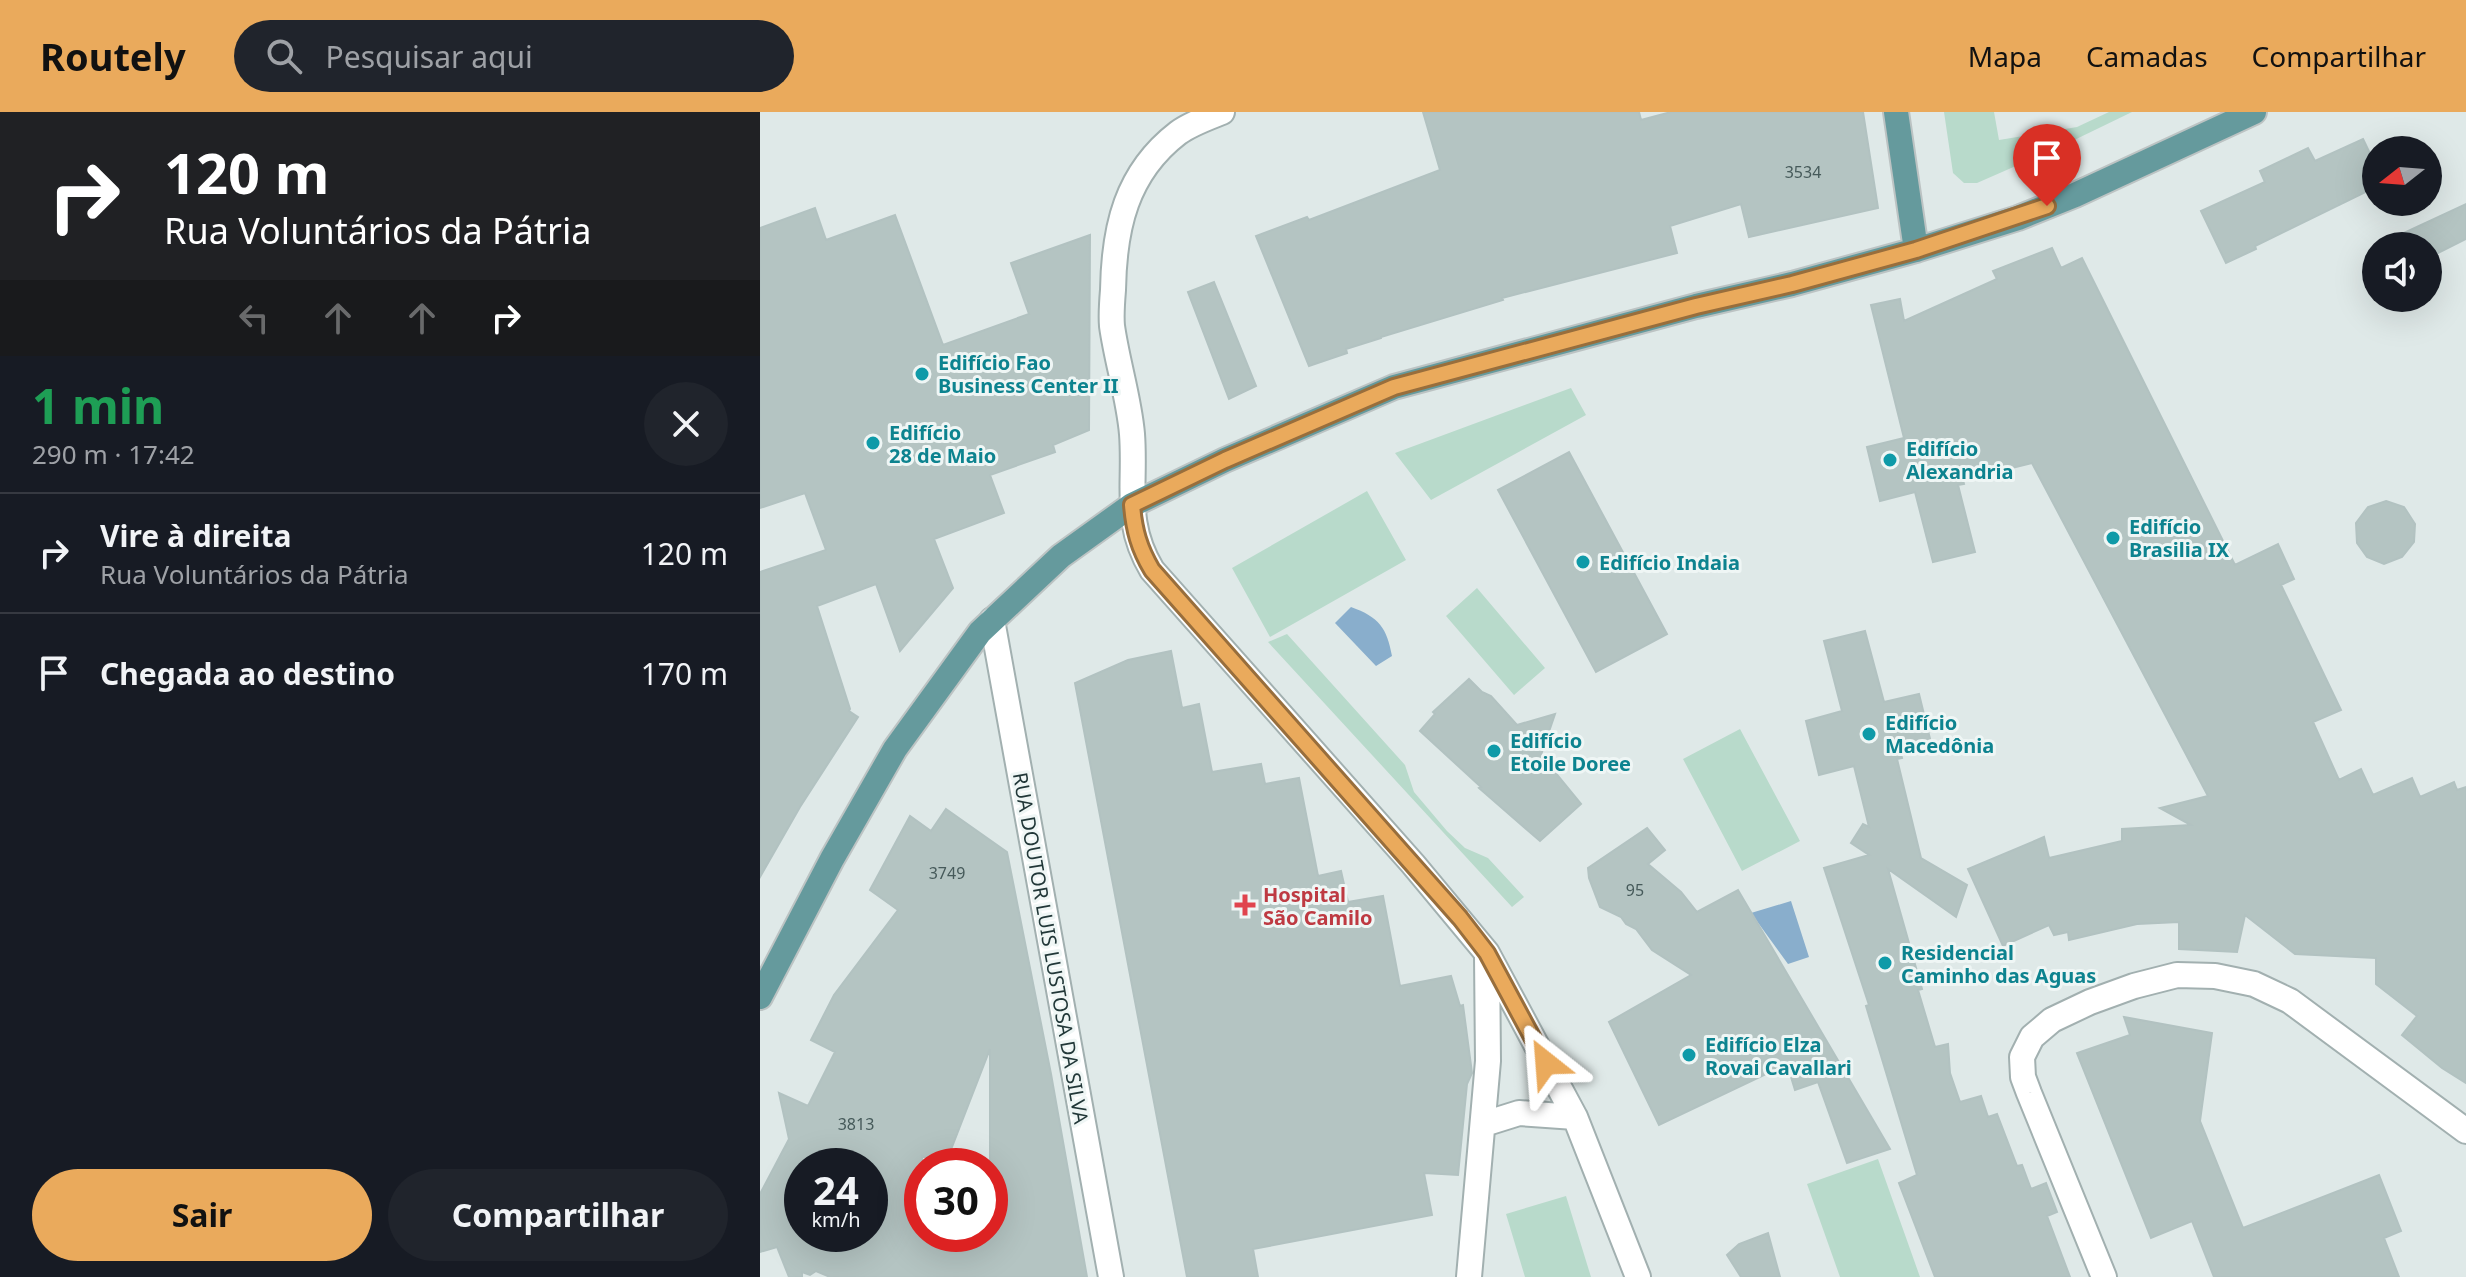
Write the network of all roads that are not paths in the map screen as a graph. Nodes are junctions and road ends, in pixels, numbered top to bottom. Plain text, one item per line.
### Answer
1 (1222, 112) edge
2 (1896, 112) edge
3 (2254, 112) edge
4 (1916, 250) junction
5 (1132, 505) junction
6 (992, 620) junction
7 (1487, 953) junction
8 (768, 964) edge
9 (760, 997) edge
10 (1575, 1117) junction
11 (1484, 1124) junction
12 (2466, 1131) edge
13 (1111, 1277) edge
14 (1469, 1277) edge
15 (1638, 1277) edge
16 (2104, 1277) edge

1 - 5 street
2 - 4 main road
3 - 4 main road
4 - 5 main road
5 - 6 main road
5 - 7 street
6 - 8 main road
6 - 13 street, RUA DOUTOR LUIS LUSTOSA DA SILVA
7 - 10 street
7 - 11 street
8 - 9 main road
10 - 11 street
10 - 15 street
11 - 14 street
12 - 16 street

